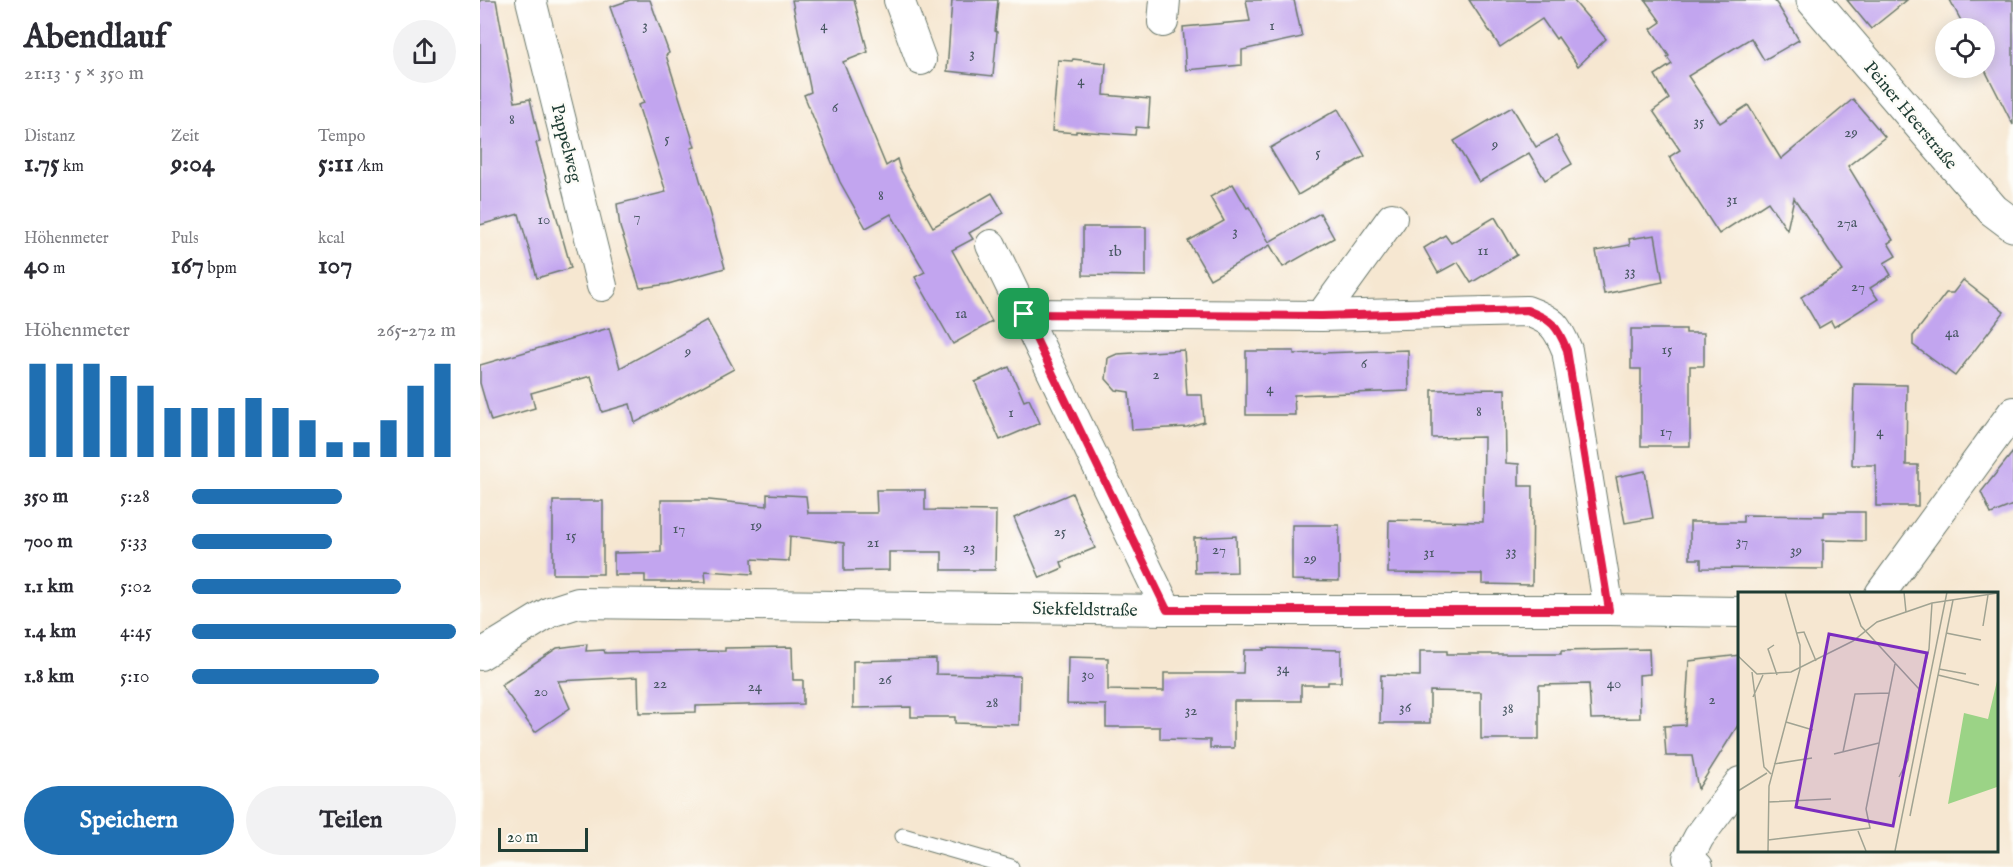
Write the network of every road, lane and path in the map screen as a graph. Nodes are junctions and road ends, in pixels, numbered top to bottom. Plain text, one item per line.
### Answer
1 (531, 0) edge
2 (899, 0) edge
3 (1813, 0) edge
4 (921, 60) dead end
5 (1392, 218) dead end
6 (2013, 225) edge
7 (991, 245) dead end
8 (602, 286) dead end
9 (1024, 314) junction
10 (1321, 316) junction
11 (2013, 412) edge
12 (1881, 592) edge
13 (1167, 610) junction
14 (1609, 610) junction
15 (1738, 612) edge
16 (480, 655) edge
17 (1738, 785) edge
18 (903, 836) dead end
19 (1687, 864) edge
20 (1011, 867) edge

1 - 8 street, Pappelweg
2 - 4 street
3 - 6 street, Peiner Heerstraße
5 - 10 street
7 - 9 street
9 - 10 street
9 - 13 street
10 - 14 street
11 - 12 street
13 - 14 street, Siekfeldstraße
13 - 16 street, Siekfeldstraße
14 - 15 street, Siekfeldstraße
17 - 19 street
18 - 20 lane

